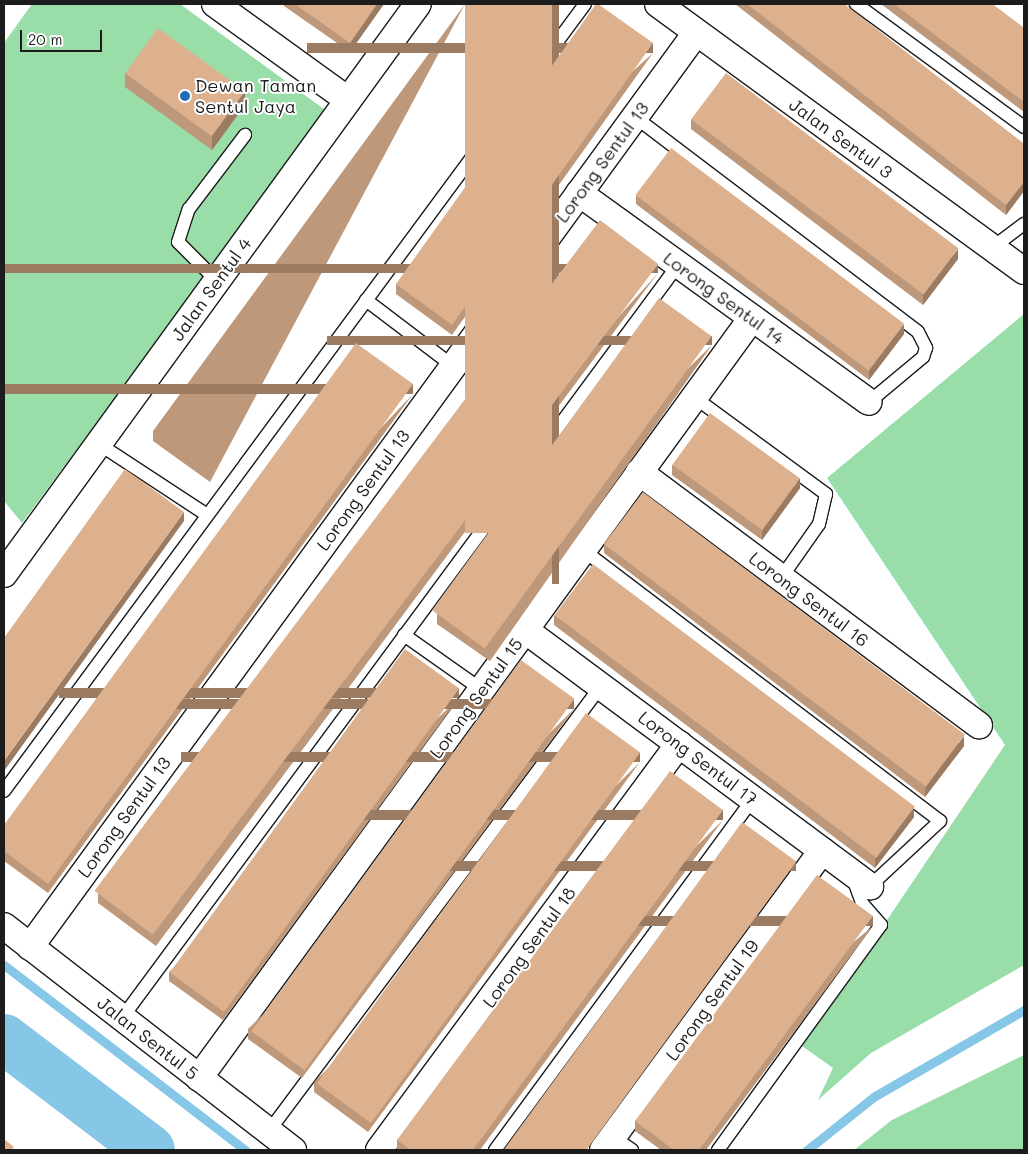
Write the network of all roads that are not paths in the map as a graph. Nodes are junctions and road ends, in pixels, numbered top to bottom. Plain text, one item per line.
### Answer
1 (215, 4) edge
2 (418, 4) edge
3 (584, 4) edge
4 (658, 4) edge
5 (856, 4) edge
6 (696, 33) junction
7 (348, 100) junction
8 (634, 117) junction
9 (1024, 127) edge
10 (245, 135) dead end
11 (579, 193) junction
12 (1024, 224) edge
13 (992, 248) junction
14 (678, 265) junction
15 (1024, 272) edge
16 (217, 281) junction
17 (366, 300) junction
18 (752, 318) junction
19 (453, 366) junction
20 (694, 397) junction
21 (869, 402) joint
22 (99, 444) junction
23 (639, 472) junction
24 (207, 515) junction
25 (583, 550) junction
26 (4, 574) edge
27 (781, 578) junction
28 (525, 630) junction
29 (404, 635) junction
30 (601, 686) junction
31 (482, 690) junction
32 (979, 725) dead end
33 (679, 744) junction
34 (4, 791) edge
35 (753, 799) junction
36 (822, 851) junction
37 (860, 879) junction
38 (4, 926) edge
39 (30, 946) junction
40 (122, 1018) junction
41 (199, 1078) junction
42 (268, 1131) junction
43 (616, 1146) edge
44 (293, 1150) edge
45 (379, 1150) edge
46 (494, 1150) edge
47 (718, 1150) edge

1 - 7 street
2 - 7 street, Jalan Sentul 4
3 - 17 lane
4 - 6 street, Jalan Sentul 3
5 - 9 lane
6 - 8 street, Lorong Sentul 13
6 - 13 street, Jalan Sentul 3
7 - 16 street, Jalan Sentul 4
8 - 11 street, Lorong Sentul 13
8 - 21 lane
10 - 16 lane
11 - 14 street, Lorong Sentul 14
11 - 19 street, Lorong Sentul 13
12 - 13 lane
13 - 15 street, Jalan Sentul 3
14 - 18 street, Lorong Sentul 14
14 - 29 lane
16 - 22 street, Jalan Sentul 4
17 - 19 lane
17 - 24 lane
18 - 20 street, Lorong Sentul 15
18 - 21 street, Lorong Sentul 14
19 - 39 street, Lorong Sentul 13
20 - 23 street, Lorong Sentul 15
20 - 27 lane
22 - 24 lane
22 - 26 street, Jalan Sentul 4
23 - 25 street, Lorong Sentul 15
23 - 27 street, Lorong Sentul 16
24 - 34 lane
25 - 28 street, Lorong Sentul 15
25 - 37 lane
27 - 32 street, Lorong Sentul 16
28 - 30 street, Lorong Sentul 17
28 - 31 street, Lorong Sentul 15
29 - 31 lane
29 - 40 lane
30 - 33 street, Lorong Sentul 17
30 - 42 lane
31 - 41 street, Lorong Sentul 15
33 - 35 street, Lorong Sentul 17
33 - 45 street, Lorong Sentul 18
35 - 36 street, Lorong Sentul 17
35 - 46 lane
36 - 37 street, Lorong Sentul 17
36 - 43 street, Lorong Sentul 19
37 - 47 lane
38 - 39 street, Jalan Sentul 5
39 - 40 street, Jalan Sentul 5
40 - 41 street, Jalan Sentul 5
41 - 42 street, Jalan Sentul 5
42 - 44 street, Jalan Sentul 5

